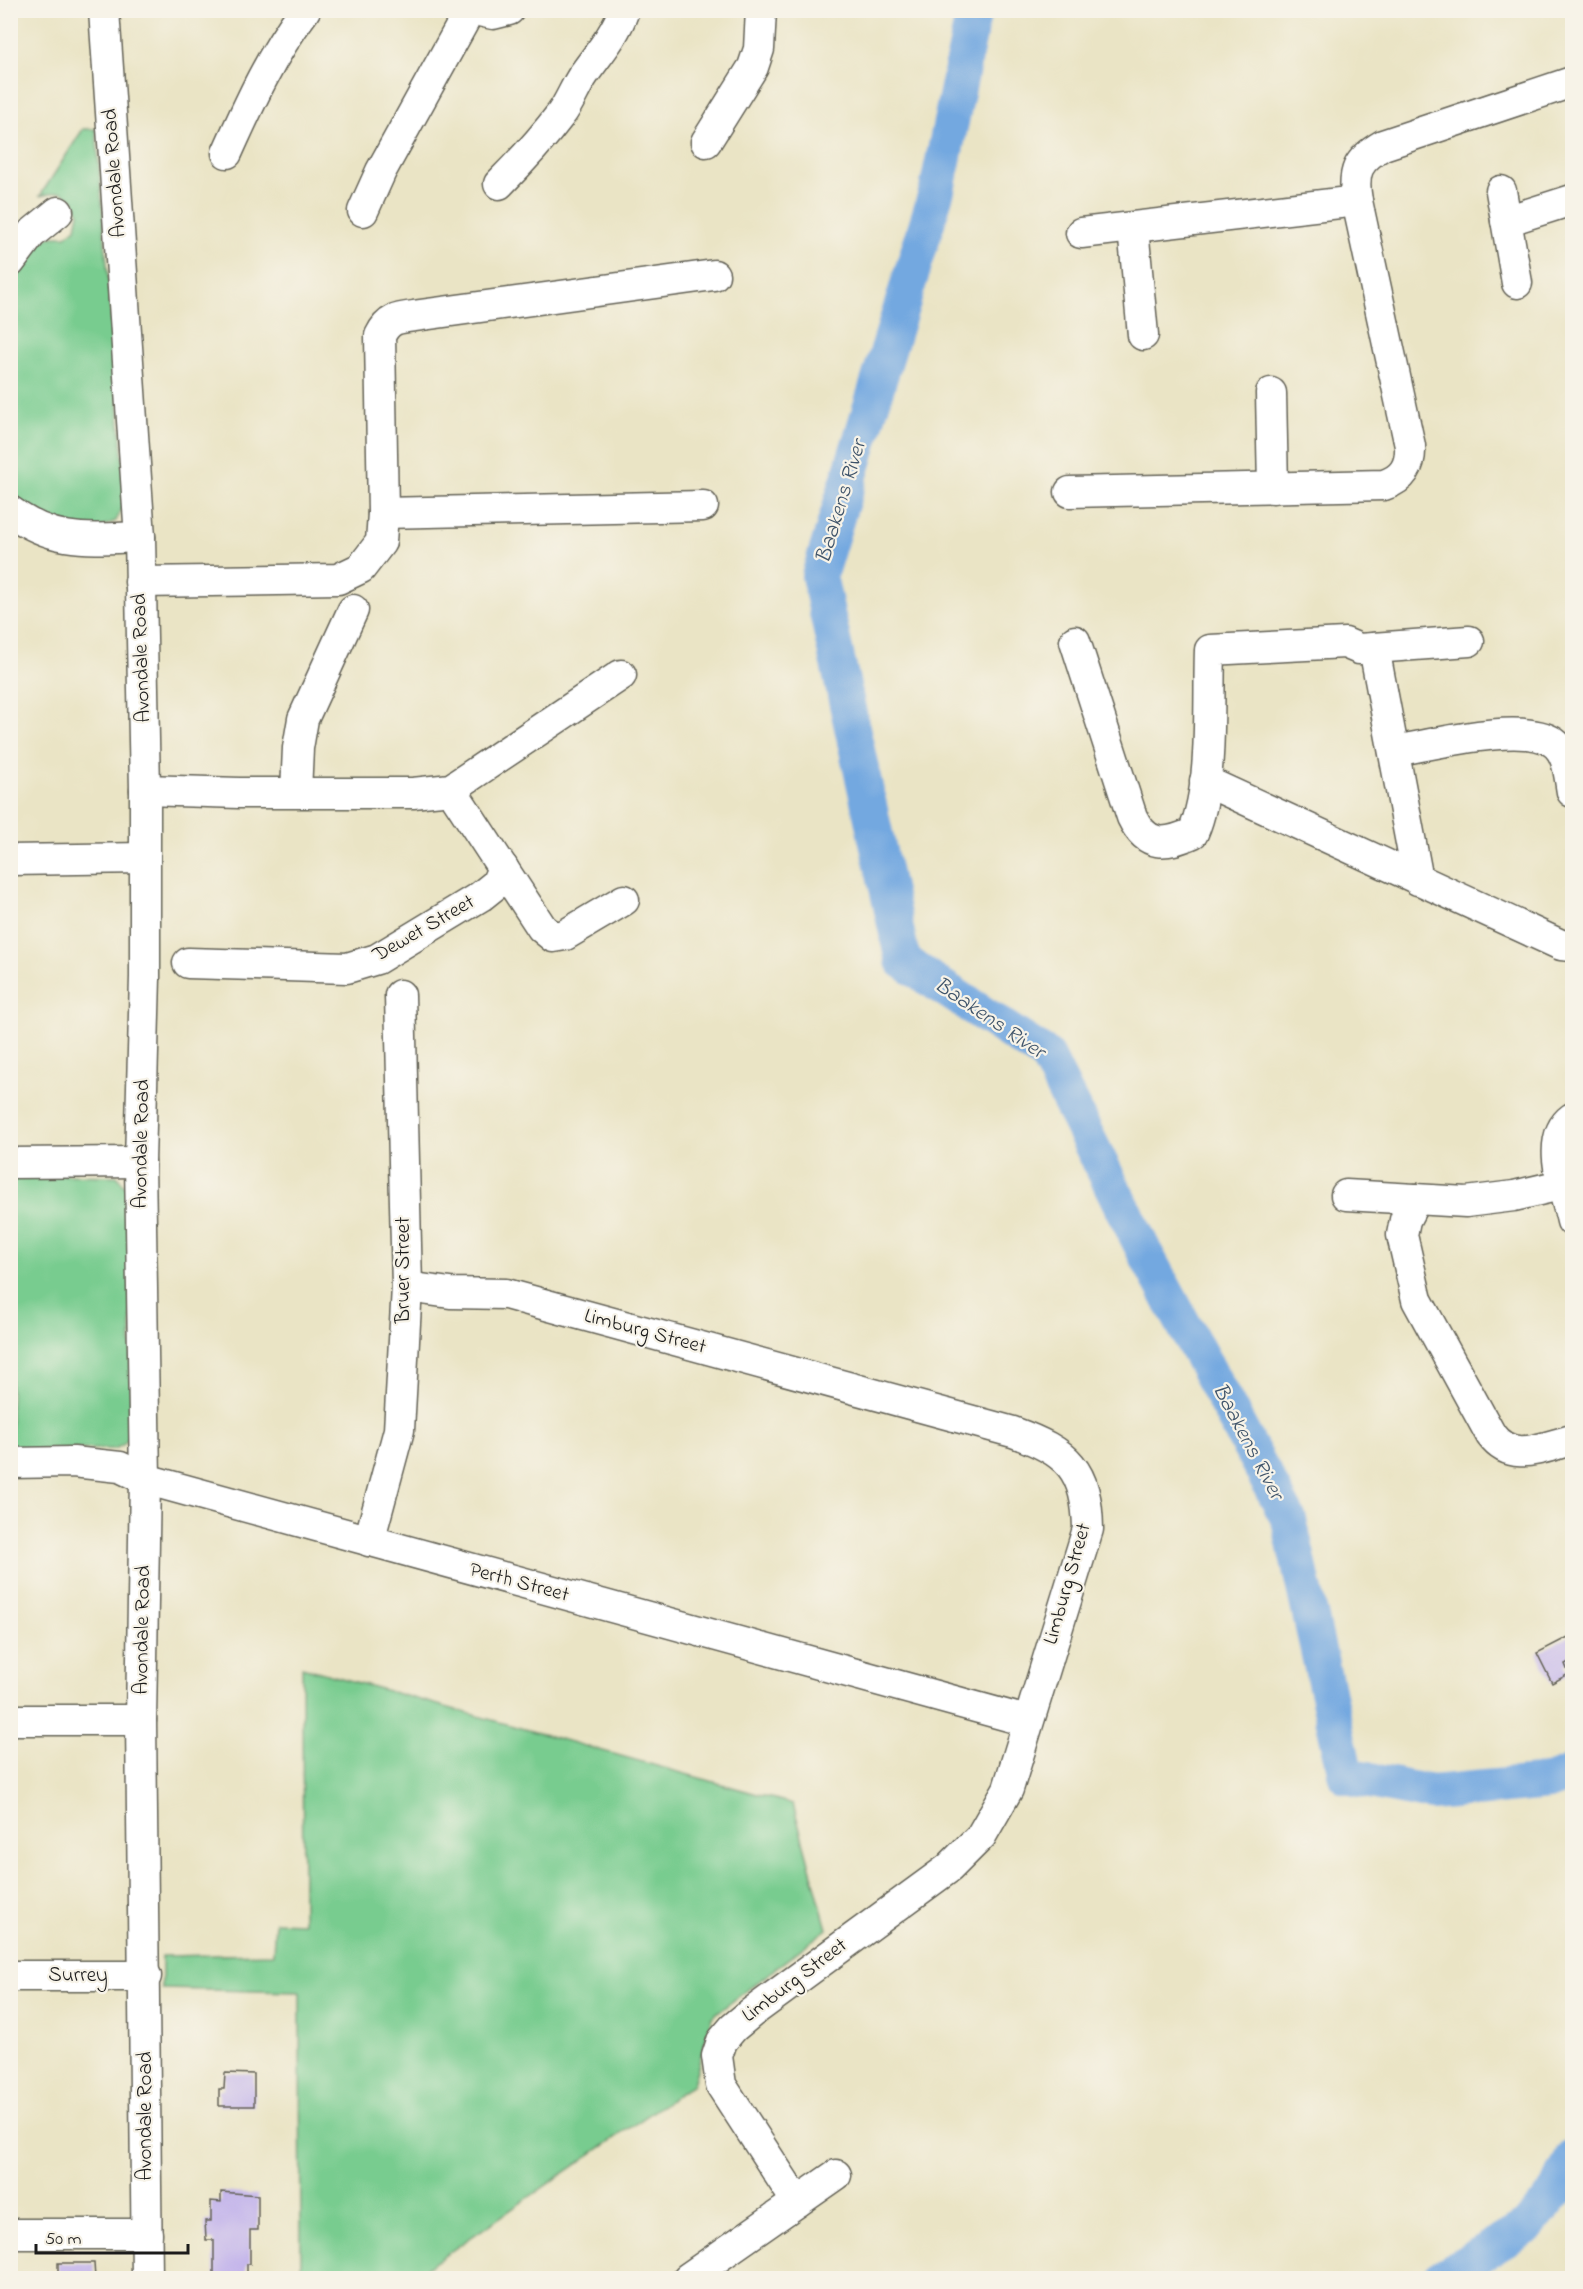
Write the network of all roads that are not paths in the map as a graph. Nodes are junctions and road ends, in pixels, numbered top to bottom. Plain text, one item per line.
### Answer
1 (104, 10) edge
2 (306, 10) edge
3 (470, 10) edge
4 (475, 10) edge
5 (509, 10) edge
6 (624, 10) edge
7 (761, 10) edge
8 (285, 22) edge
9 (1572, 82) edge
10 (706, 142) dead end
11 (227, 153) dead end
12 (499, 184) dead end
13 (1501, 191) dead end
14 (1572, 200) edge
15 (1358, 201) junction
16 (363, 211) dead end
17 (58, 212) dead end
18 (1506, 221) junction
19 (1133, 228) junction
20 (1081, 232) dead end
21 (10, 262) edge
22 (714, 274) dead end
23 (1517, 283) dead end
24 (1143, 335) dead end
25 (1272, 393) dead end
26 (1273, 488) junction
27 (1070, 492) dead end
28 (703, 506) dead end
29 (10, 512) edge
30 (383, 513) junction
31 (140, 537) junction
32 (140, 582) junction
33 (353, 610) dead end
34 (1469, 640) dead end
35 (1075, 641) dead end
36 (1374, 648) junction
37 (621, 675) dead end
38 (1394, 751) junction
39 (1205, 781) junction
40 (145, 789) junction
41 (451, 789) junction
42 (296, 792) junction
43 (1572, 792) edge
44 (145, 858) junction
45 (10, 860) edge
46 (503, 868) junction
47 (1418, 880) junction
48 (624, 900) dead end
49 (1572, 946) edge
50 (188, 963) dead end
51 (400, 995) dead end
52 (1572, 1118) edge
53 (140, 1162) junction
54 (10, 1163) edge
55 (1564, 1184) junction
56 (1346, 1195) dead end
57 (1416, 1199) junction
58 (1572, 1221) edge
59 (407, 1287) junction
60 (1572, 1440) edge
61 (10, 1463) edge
62 (145, 1479) junction
63 (369, 1541) junction
64 (10, 1720) edge
65 (141, 1720) junction
66 (1027, 1721) junction
67 (10, 1976) edge
68 (146, 1976) junction
69 (836, 2175) dead end
70 (797, 2202) junction
71 (10, 2234) edge
72 (147, 2234) junction
73 (147, 2278) edge
74 (688, 2278) edge

1 - 31 street, Avondale Road
2 - 8 street
3 - 16 street
4 - 5 street
6 - 12 street
7 - 10 street
8 - 11 street
9 - 15 street
13 - 18 street
14 - 18 street
15 - 19 street
15 - 26 street
17 - 21 street
18 - 23 street
19 - 20 street
19 - 24 street
22 - 30 street
25 - 26 street
26 - 27 street
28 - 30 street
29 - 31 street
30 - 32 street
31 - 32 street, Avondale Road
32 - 40 street, Avondale Road
33 - 42 street
34 - 36 street
35 - 39 street
36 - 38 street
36 - 39 street
37 - 41 street
38 - 43 street
38 - 47 street
39 - 47 street
40 - 42 street
40 - 44 street, Avondale Road
41 - 42 street
41 - 46 street
44 - 45 street
44 - 53 street, Avondale Road
46 - 48 street
46 - 50 street, Dewet Street
47 - 49 street
51 - 59 street, Bruer Street
52 - 55 street
53 - 54 street
53 - 62 street, Avondale Road
55 - 57 street
55 - 58 street
56 - 57 street
57 - 60 street
59 - 63 street, Bruer Street
59 - 66 street, Limburg Street
61 - 62 street, Perth Street
62 - 63 street, Perth Street
62 - 65 street, Avondale Road
63 - 66 street, Perth Street
64 - 65 street
65 - 68 street, Avondale Road
66 - 70 street, Limburg Street
67 - 68 street, Surrey
68 - 72 street, Avondale Road
69 - 70 street
70 - 74 street
71 - 72 street
72 - 73 street, Avondale Road

